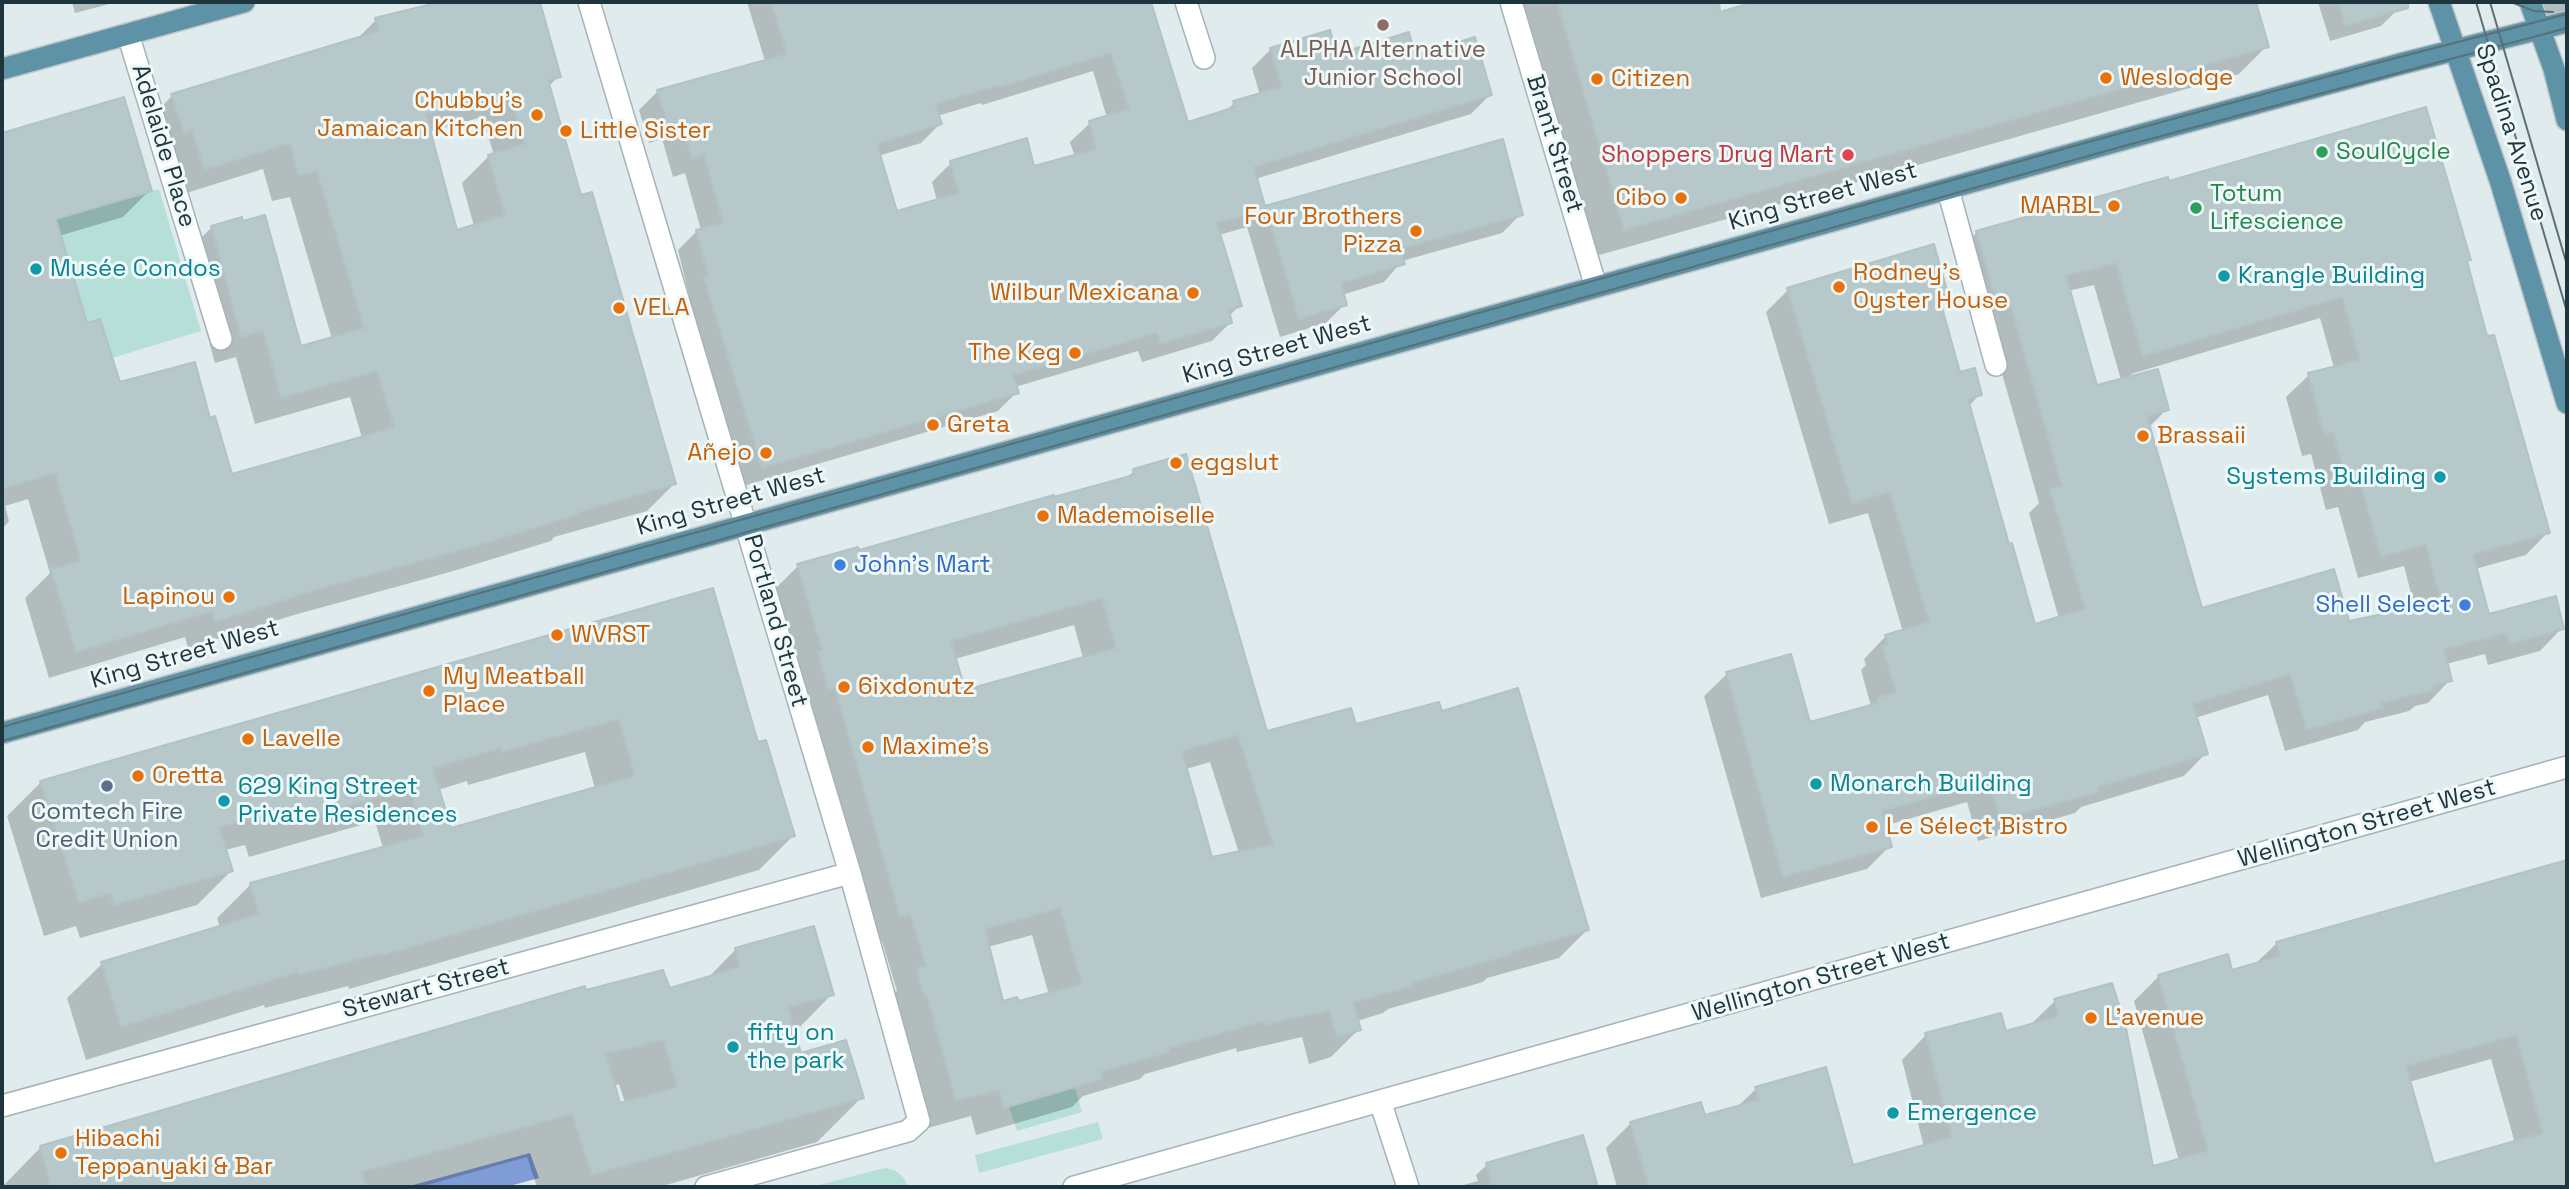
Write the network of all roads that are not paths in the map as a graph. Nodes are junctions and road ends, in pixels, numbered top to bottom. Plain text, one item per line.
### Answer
1 (244, 2) edge
2 (589, 2) edge
3 (1186, 2) edge
4 (1511, 2) edge
5 (2439, 2) edge
6 (2530, 2) edge
7 (2567, 22) edge
8 (2540, 30) junction
9 (128, 34) junction
10 (2456, 50) junction
11 (1204, 58) dead end
12 (2, 69) edge
13 (2567, 120) edge
14 (1948, 189) junction
15 (1596, 287) junction
16 (221, 339) dead end
17 (1996, 365) dead end
18 (2567, 403) edge
19 (747, 526) junction
20 (2, 733) edge
21 (2567, 767) edge
22 (850, 873) junction
23 (1380, 1101) junction
24 (2, 1106) edge
25 (706, 1187) edge
26 (1074, 1187) edge
27 (1408, 1187) edge

1 - 9 main road
2 - 19 street, Portland Street
3 - 11 street
4 - 15 street, Brant Street
5 - 10 main road, Spadina Avenue
6 - 8 main road
7 - 8 main road, King Street West
8 - 10 main road, King Street West
8 - 13 main road
9 - 12 main road
9 - 16 street, Adelaide Place
10 - 14 main road, King Street West
10 - 18 main road, Spadina Avenue
14 - 15 main road, King Street West
14 - 17 street
15 - 19 main road, King Street West
19 - 20 main road, King Street West
19 - 22 street, Portland Street
21 - 23 street, Wellington Street West
22 - 24 street, Stewart Street
22 - 25 street, Portland Street
23 - 26 street, Wellington Street West
23 - 27 street

